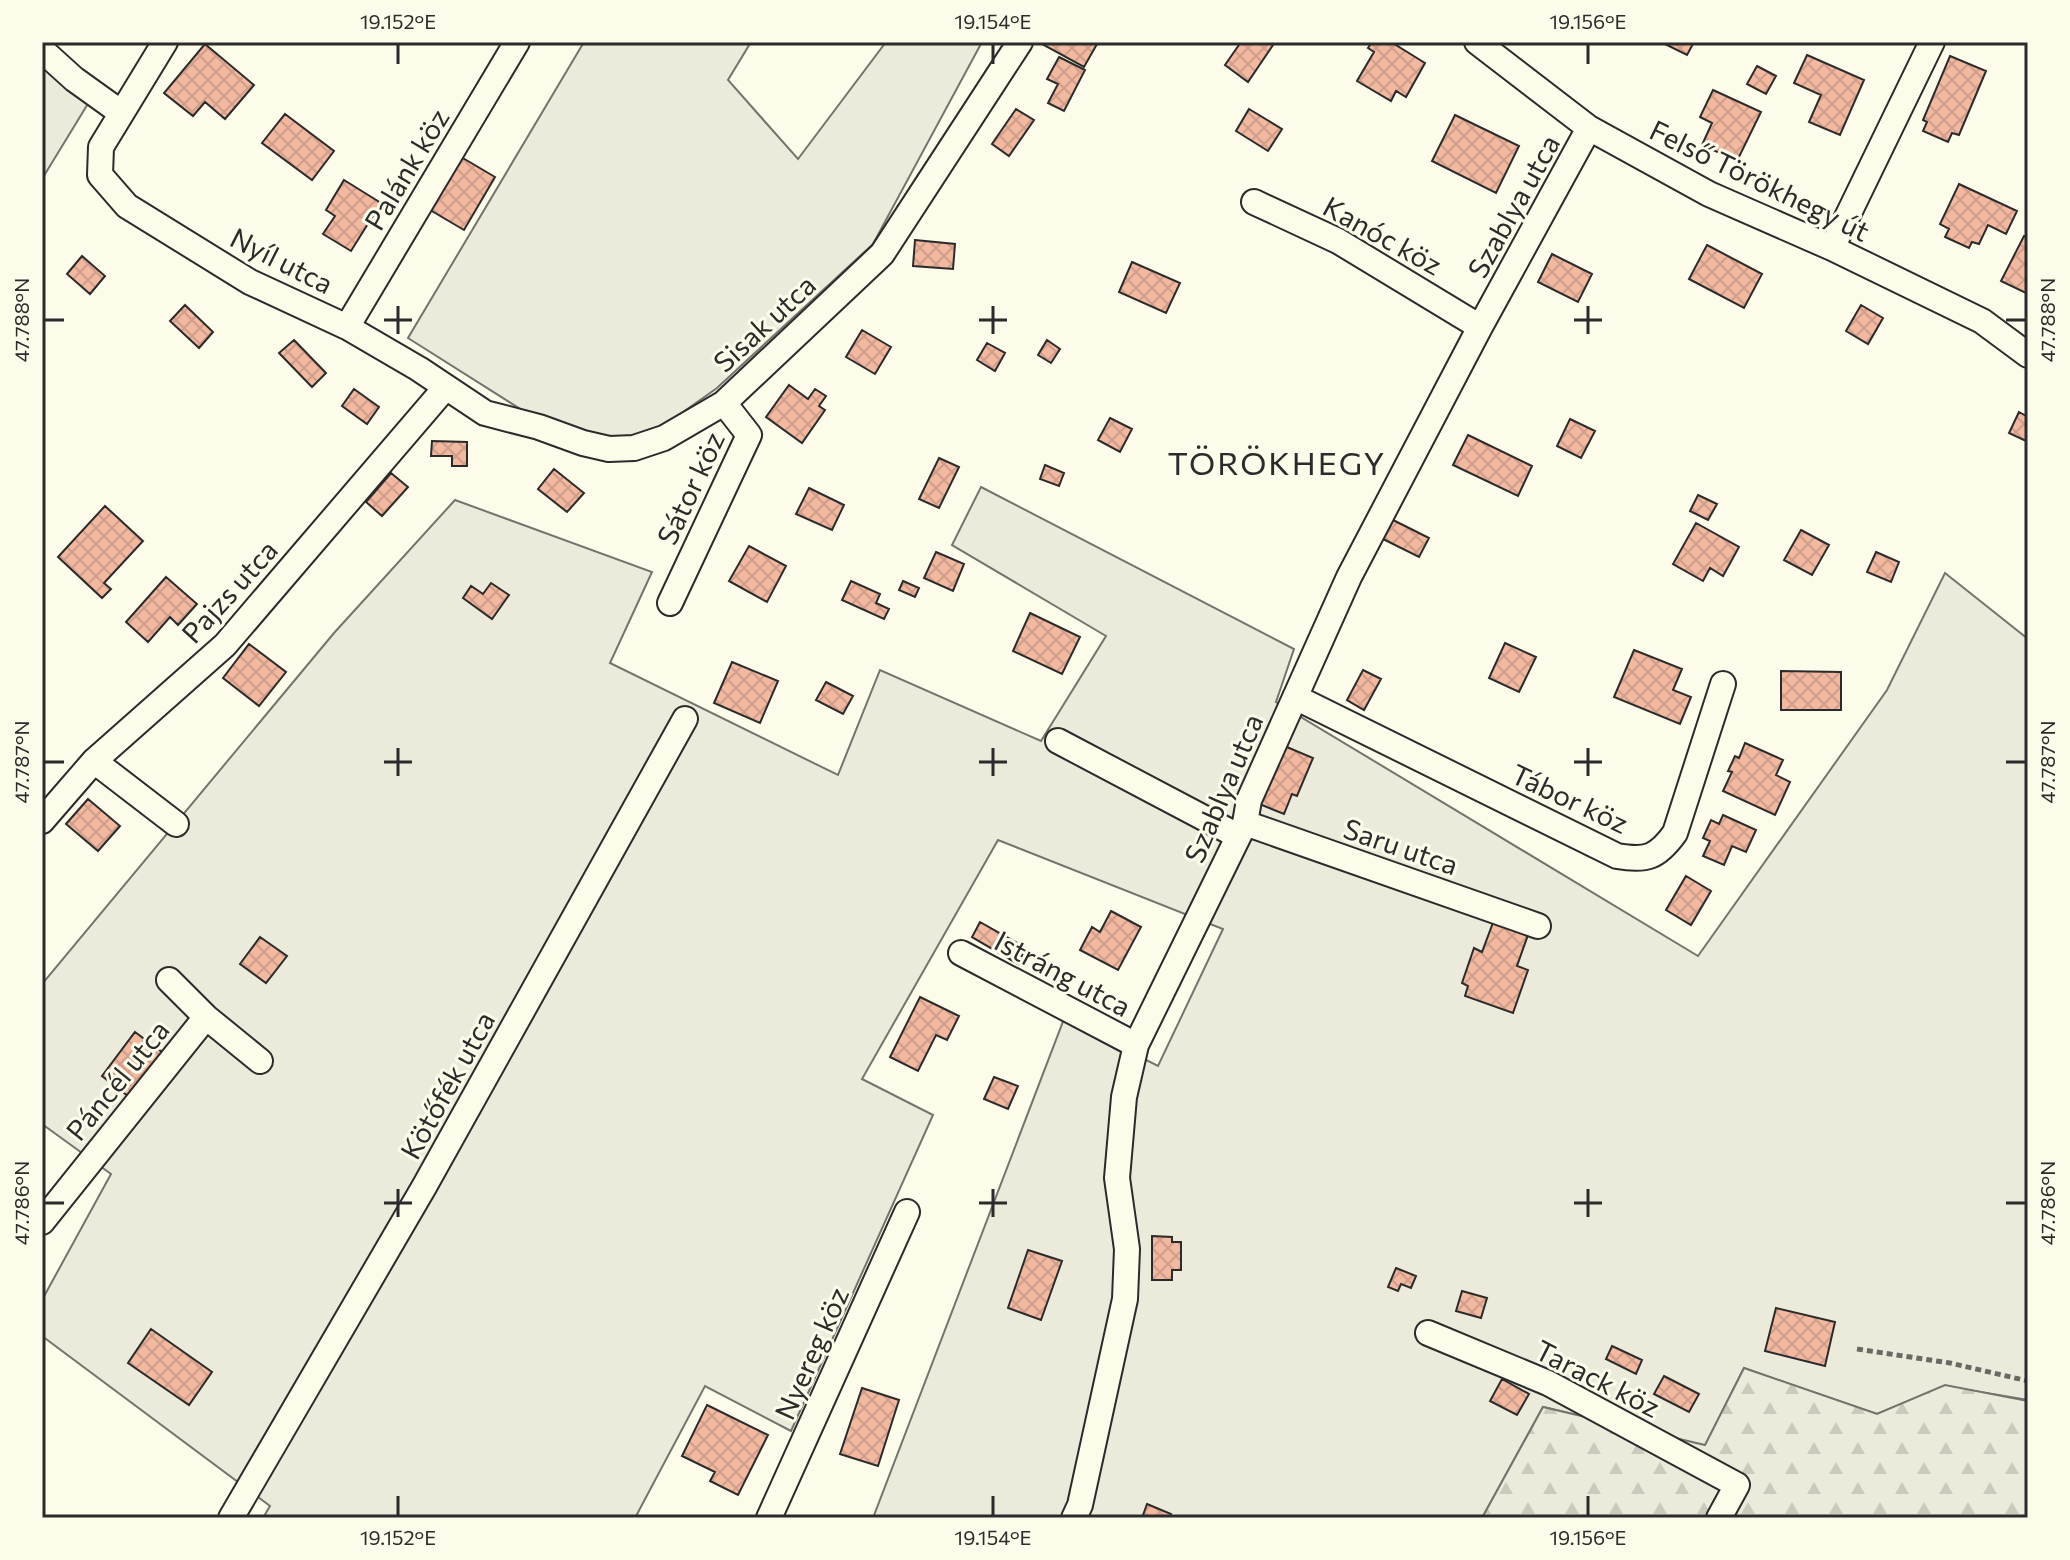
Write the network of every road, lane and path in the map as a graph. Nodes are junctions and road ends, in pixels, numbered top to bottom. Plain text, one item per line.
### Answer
1 (165, 42) edge
2 (517, 42) edge
3 (1020, 42) edge
4 (1477, 42) edge
5 (1932, 42) edge
6 (42, 50) edge
7 (120, 112) junction
8 (1589, 128) junction
9 (1254, 202) dead end
10 (1832, 248) junction
11 (347, 327) junction
12 (1480, 327) junction
13 (2028, 355) edge
14 (446, 387) junction
15 (724, 403) junction
16 (670, 603) dead end
17 (1723, 684) dead end
18 (1295, 697) junction
19 (685, 719) dead end
20 (1058, 741) dead end
21 (94, 761) junction
22 (42, 821) edge
23 (176, 824) dead end
24 (1241, 829) junction
25 (1538, 926) dead end
26 (961, 953) dead end
27 (169, 980) dead end
28 (206, 1017) junction
29 (1136, 1045) junction
30 (260, 1061) dead end
31 (907, 1212) dead end
32 (42, 1222) edge
33 (1428, 1333) dead end
34 (1857, 1349) dead end
35 (2028, 1381) edge
36 (231, 1518) edge
37 (769, 1518) edge
38 (1074, 1518) edge
39 (1719, 1518) edge

1 - 7 street
2 - 11 street, Palánk köz
3 - 15 street, Sisak utca
4 - 8 street, Felső Törökhegy út
5 - 10 street
6 - 7 street
7 - 11 street, Nyíl utca
8 - 10 street, Felső Törökhegy út
8 - 12 street, Szablya utca
9 - 12 street, Kanóc köz
10 - 13 street, Felső Törökhegy út
11 - 14 street, Nyíl utca
12 - 18 street, Szablya utca
14 - 15 street, Sisak utca
14 - 21 street, Pajzs utca
15 - 16 street, Sátor köz
17 - 18 street, Tábor köz
18 - 24 street, Szablya utca
19 - 36 street, Kötőfék utca
20 - 24 street, Saru utca
21 - 22 street, Pajzs utca
21 - 23 street
24 - 25 street, Saru utca
24 - 29 street, Szablya utca
26 - 29 street, Istráng utca
27 - 28 street, Páncél utca
28 - 30 street
28 - 32 street, Páncél utca
29 - 38 street, Szablya utca
31 - 37 street, Nyereg köz
33 - 39 street, Tarack köz
34 - 35 path

